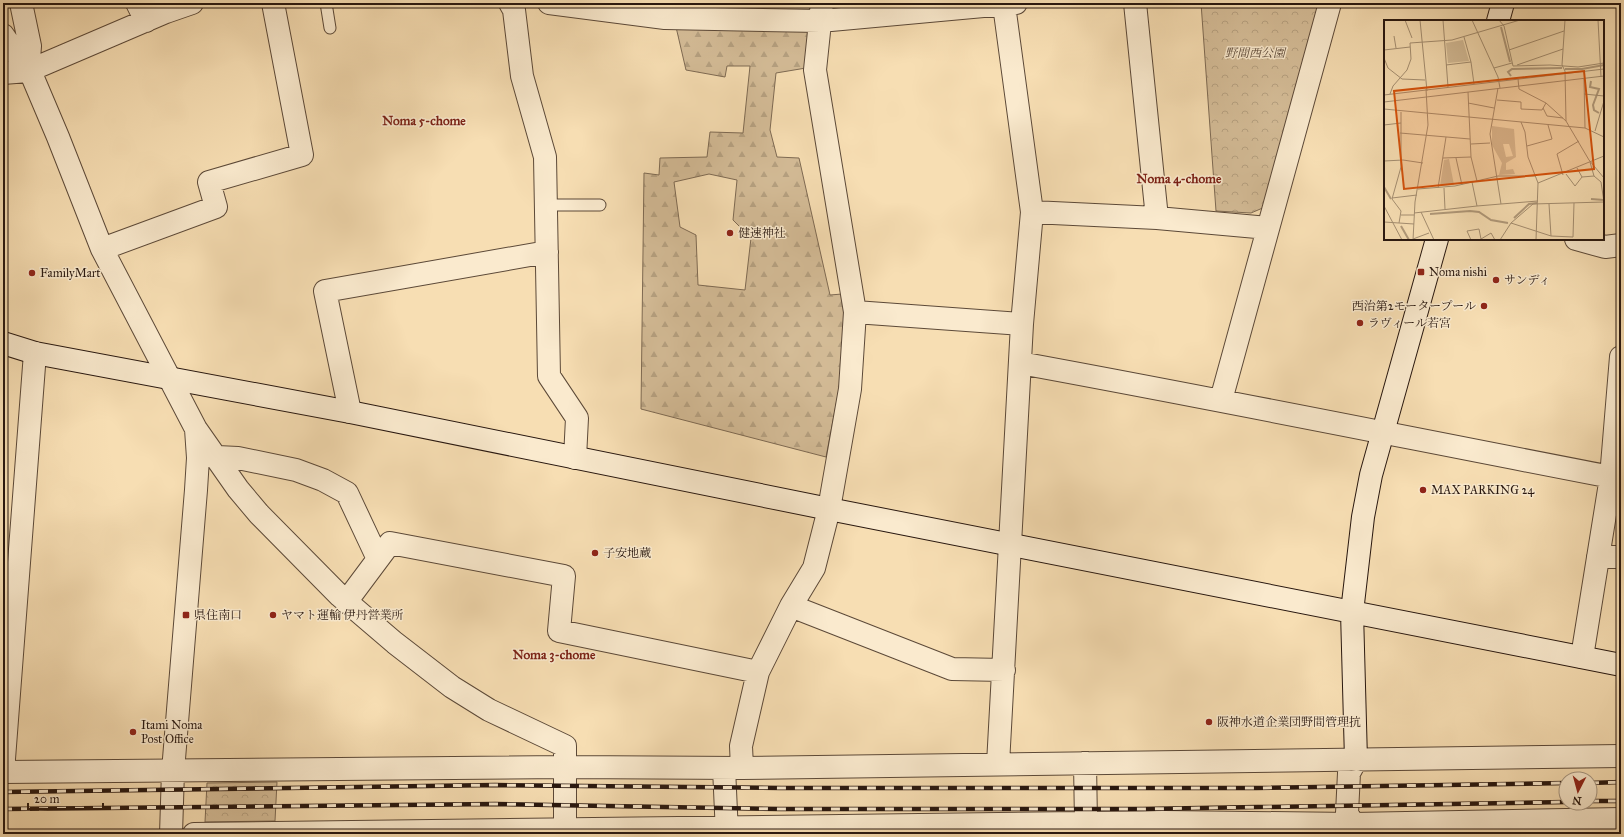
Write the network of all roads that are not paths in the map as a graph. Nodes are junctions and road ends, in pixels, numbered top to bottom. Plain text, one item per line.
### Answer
1 (21, 3) edge
2 (192, 3) edge
3 (273, 3) edge
4 (326, 3) edge
5 (510, 3) edge
6 (549, 3) edge
7 (1135, 3) edge
8 (1330, 3) edge
9 (1503, 3) edge
10 (1010, 4) edge
11 (664, 11) edge
12 (141, 12) edge
13 (821, 12) edge
14 (1498, 20) edge
15 (330, 28) dead end
16 (3, 35) edge
17 (28, 71) junction
18 (3, 73) edge
19 (547, 205) junction
20 (600, 205) dead end
21 (1032, 212) junction
22 (1157, 218) junction
23 (1268, 228) junction
24 (1436, 240) edge
25 (1580, 240) edge
26 (1621, 245) edge
27 (102, 249) junction
28 (547, 252) junction
29 (855, 312) junction
30 (1022, 324) junction
31 (3, 343) edge
32 (35, 353) junction
33 (1621, 357) edge
34 (1020, 363) junction
35 (171, 380) junction
36 (1221, 400) junction
37 (350, 412) junction
38 (196, 429) junction
39 (1383, 433) junction
40 (217, 458) junction
41 (575, 458) junction
42 (1611, 477) junction
43 (829, 509) junction
44 (1011, 545) junction
45 (1598, 557) junction
46 (1621, 557) edge
47 (378, 558) junction
48 (346, 602) junction
49 (791, 606) junction
50 (1352, 612) junction
51 (8, 639) edge
52 (1582, 657) junction
53 (1621, 665) edge
54 (1004, 670) junction
55 (758, 672) junction
56 (1621, 756) edge
57 (1356, 760) junction
58 (1085, 763) junction
59 (998, 764) junction
60 (566, 766) junction
61 (733, 768) junction
62 (173, 771) junction
63 (3, 772) edge
64 (1621, 819) edge
65 (1086, 823) junction
66 (1163, 828) edge
67 (565, 829) junction
68 (939, 829) edge
69 (1352, 829) edge
70 (727, 831) edge
71 (171, 834) edge
72 (194, 834) edge

1 - 17 street
2 - 12 street
3 - 27 street
4 - 15 lane
5 - 19 street
6 - 11 street
7 - 22 street
8 - 23 street
9 - 14 street
10 - 13 street
10 - 21 street
11 - 13 street
12 - 17 street
13 - 29 street
16 - 17 street
17 - 18 street
17 - 27 street
19 - 20 lane
19 - 28 street
21 - 22 street
21 - 30 street
22 - 23 street
23 - 36 street
24 - 39 street
25 - 26 street
27 - 35 street
28 - 37 street
28 - 41 street
29 - 30 street
29 - 43 street
30 - 34 street
31 - 32 street
32 - 35 street
32 - 51 street
33 - 42 street
34 - 36 street
34 - 44 street
35 - 37 street
35 - 38 street
36 - 39 street
37 - 41 street
38 - 40 street
38 - 62 street
39 - 42 street
39 - 50 street
40 - 47 street
40 - 48 street
41 - 43 street
42 - 45 street
43 - 44 street
43 - 49 street
44 - 50 street
44 - 54 street
45 - 46 street
45 - 52 street
47 - 48 street
47 - 55 street
48 - 60 street
49 - 54 street
49 - 55 street
50 - 52 street
50 - 57 street
51 - 63 street
52 - 53 street
54 - 59 street
55 - 61 street
56 - 57 street
57 - 58 street
57 - 69 street
58 - 59 street
58 - 65 street
59 - 61 street
60 - 61 street
60 - 62 street
60 - 67 street
61 - 70 street
62 - 63 street
62 - 71 street
64 - 69 street
65 - 66 street
65 - 68 street
66 - 69 street
67 - 70 street
67 - 72 street
68 - 70 street

